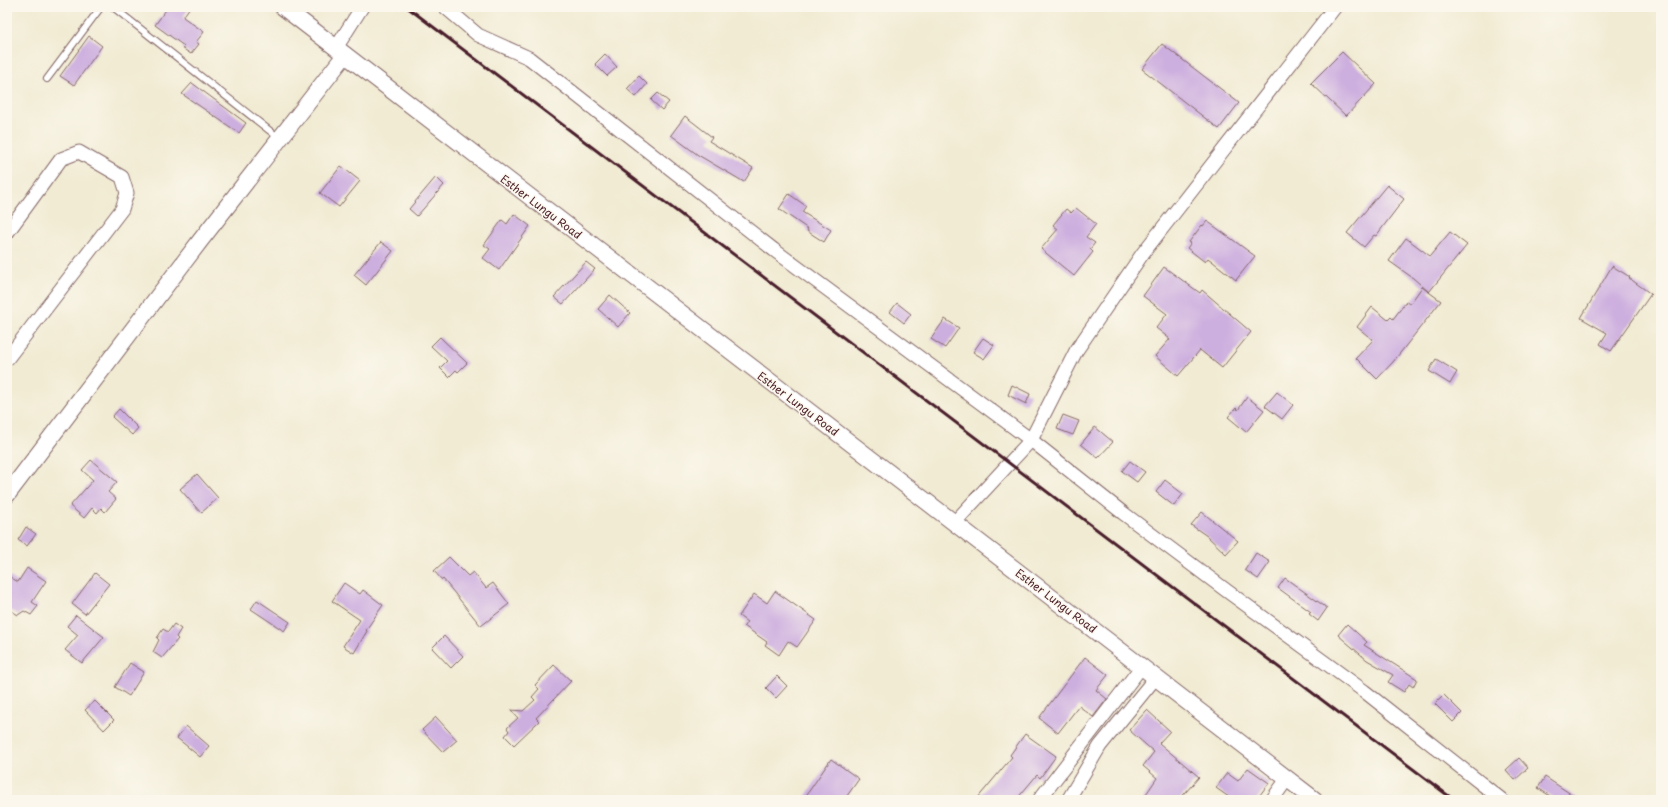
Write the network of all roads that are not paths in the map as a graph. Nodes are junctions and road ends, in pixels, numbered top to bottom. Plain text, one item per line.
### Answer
1 (101, 7) edge
2 (113, 7) edge
3 (283, 7) edge
4 (362, 7) edge
5 (446, 7) edge
6 (1335, 7) edge
7 (340, 52) junction
8 (47, 80) dead end
9 (281, 139) junction
10 (7, 233) edge
11 (7, 359) edge
12 (1031, 440) junction
13 (7, 495) edge
14 (954, 523) junction
15 (1142, 666) junction
16 (1156, 677) junction
17 (1287, 779) junction
18 (1039, 800) edge
19 (1068, 800) edge
20 (1272, 800) edge
21 (1315, 800) edge
22 (1502, 800) edge

1 - 8 lane
2 - 9 lane
3 - 7 street, Esther Lungu Road
4 - 7 street
5 - 12 street
6 - 12 street
7 - 9 street
7 - 14 street, Esther Lungu Road
9 - 13 street
10 - 11 street
12 - 14 street
12 - 22 street
14 - 15 street, Esther Lungu Road
15 - 16 street, Esther Lungu Road
15 - 18 street
16 - 17 street, Esther Lungu Road
16 - 19 street
17 - 20 street
17 - 21 street, Esther Lungu Road

